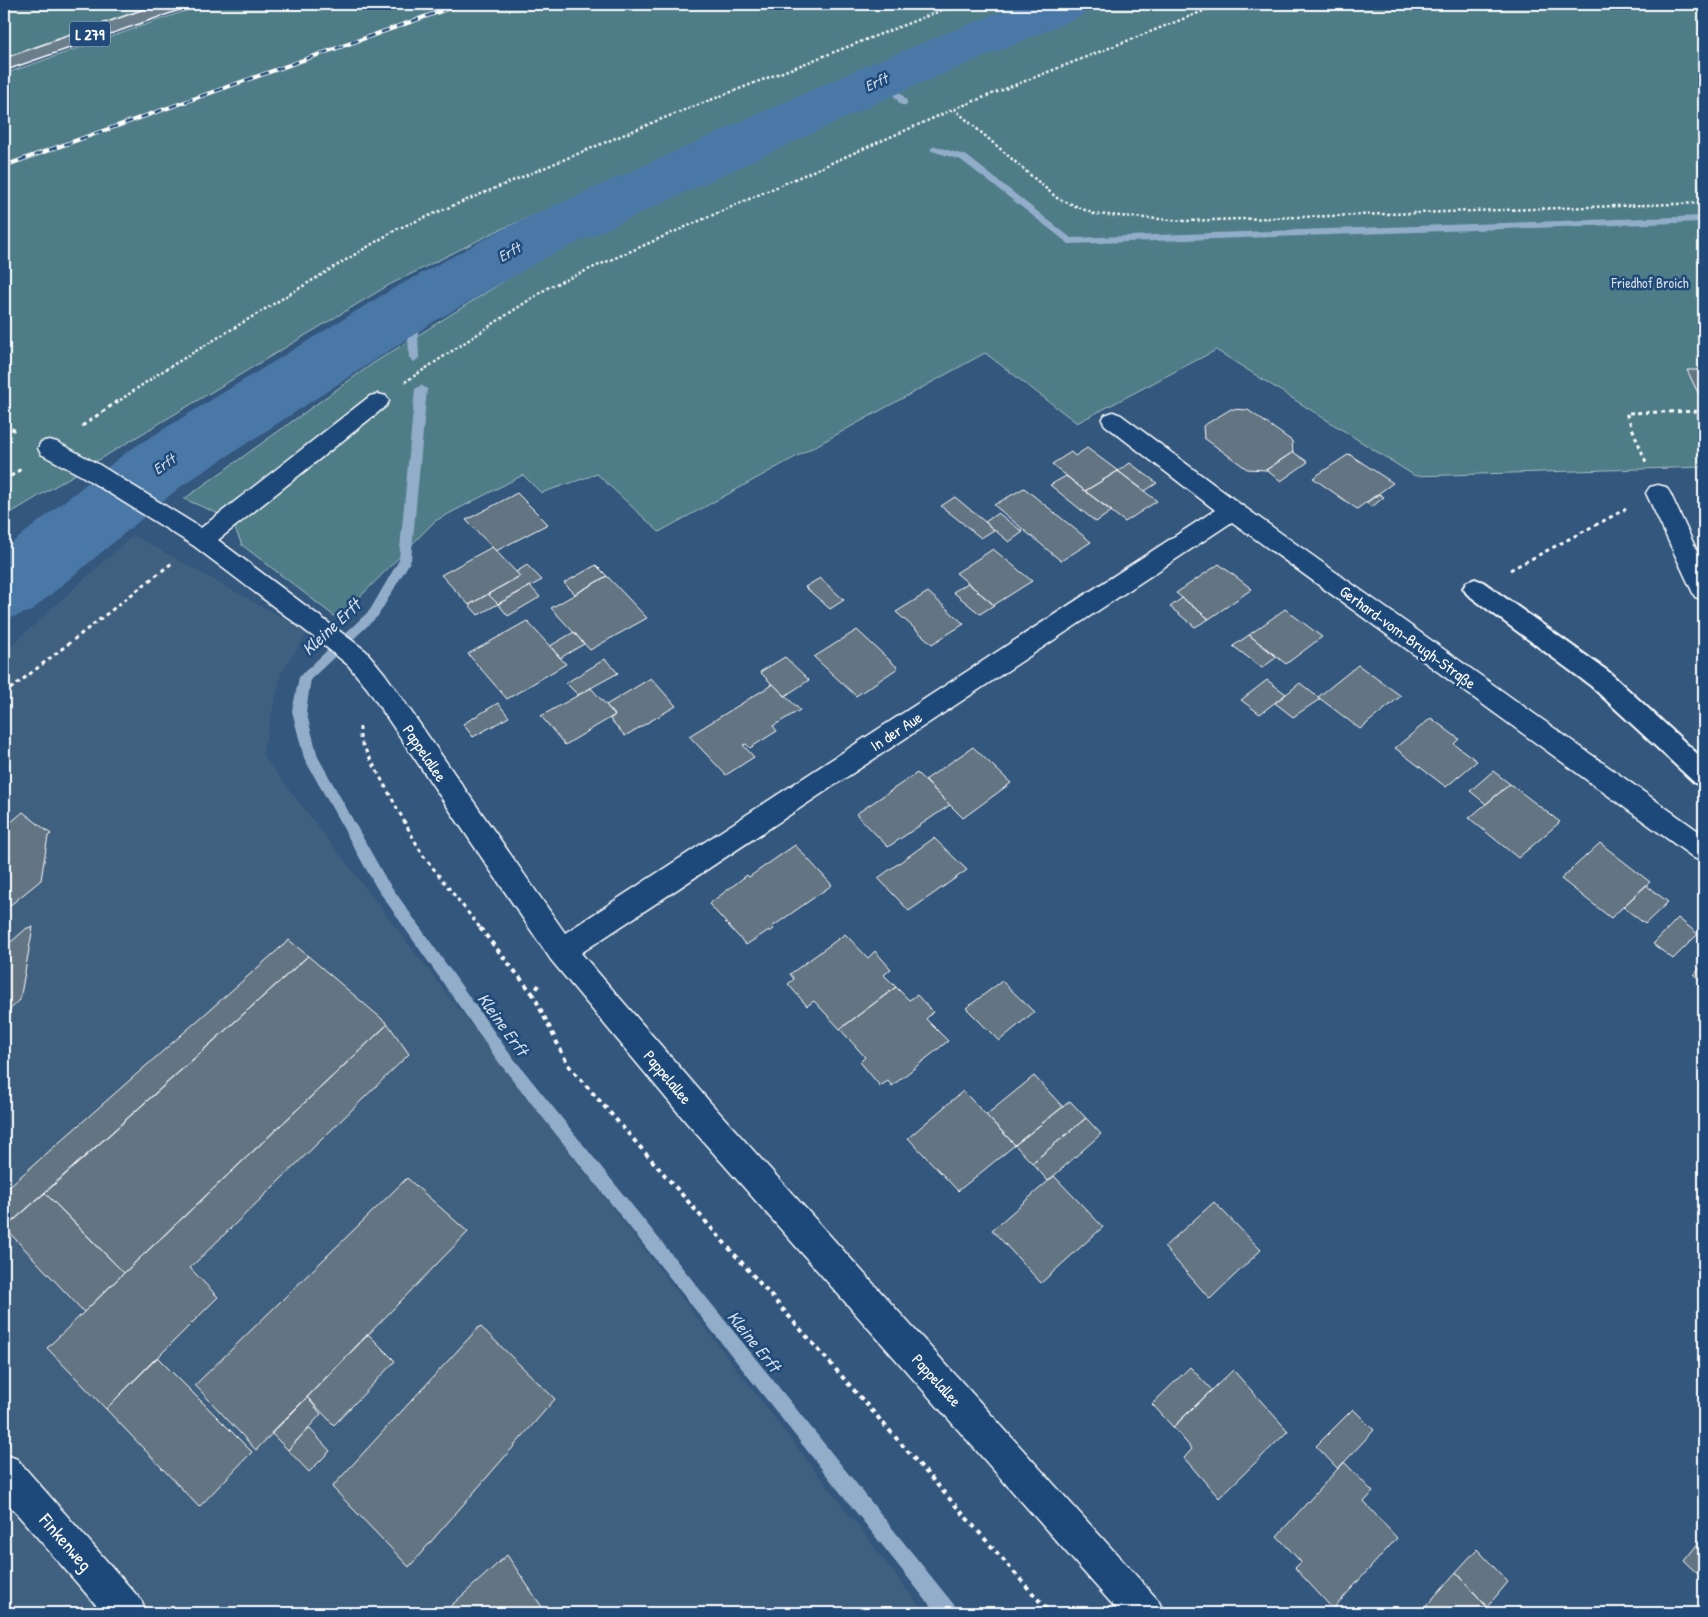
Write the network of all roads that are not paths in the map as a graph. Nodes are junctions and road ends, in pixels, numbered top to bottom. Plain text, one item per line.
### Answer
1 (177, 4) edge
2 (4, 65) edge
3 (378, 401) road end
4 (1113, 420) dead end
5 (49, 448) road end
6 (1658, 493) road end
7 (1232, 510) junction
8 (202, 540) junction
9 (1475, 588) road end
10 (1704, 591) edge
11 (1704, 776) edge
12 (1704, 850) edge
13 (561, 951) junction
14 (4, 1472) edge
15 (128, 1613) edge
16 (1145, 1613) edge

1 - 2 main road, L 279
3 - 8 street
4 - 7 street, Gerhard-vom-Brugh-Straße
5 - 8 street, Pappelallee
6 - 10 street
7 - 12 street, Gerhard-vom-Brugh-Straße
7 - 13 street, In der Aue
8 - 13 street, Pappelallee
9 - 11 lane
13 - 16 street, Pappelallee
14 - 15 street, Finkenweg

